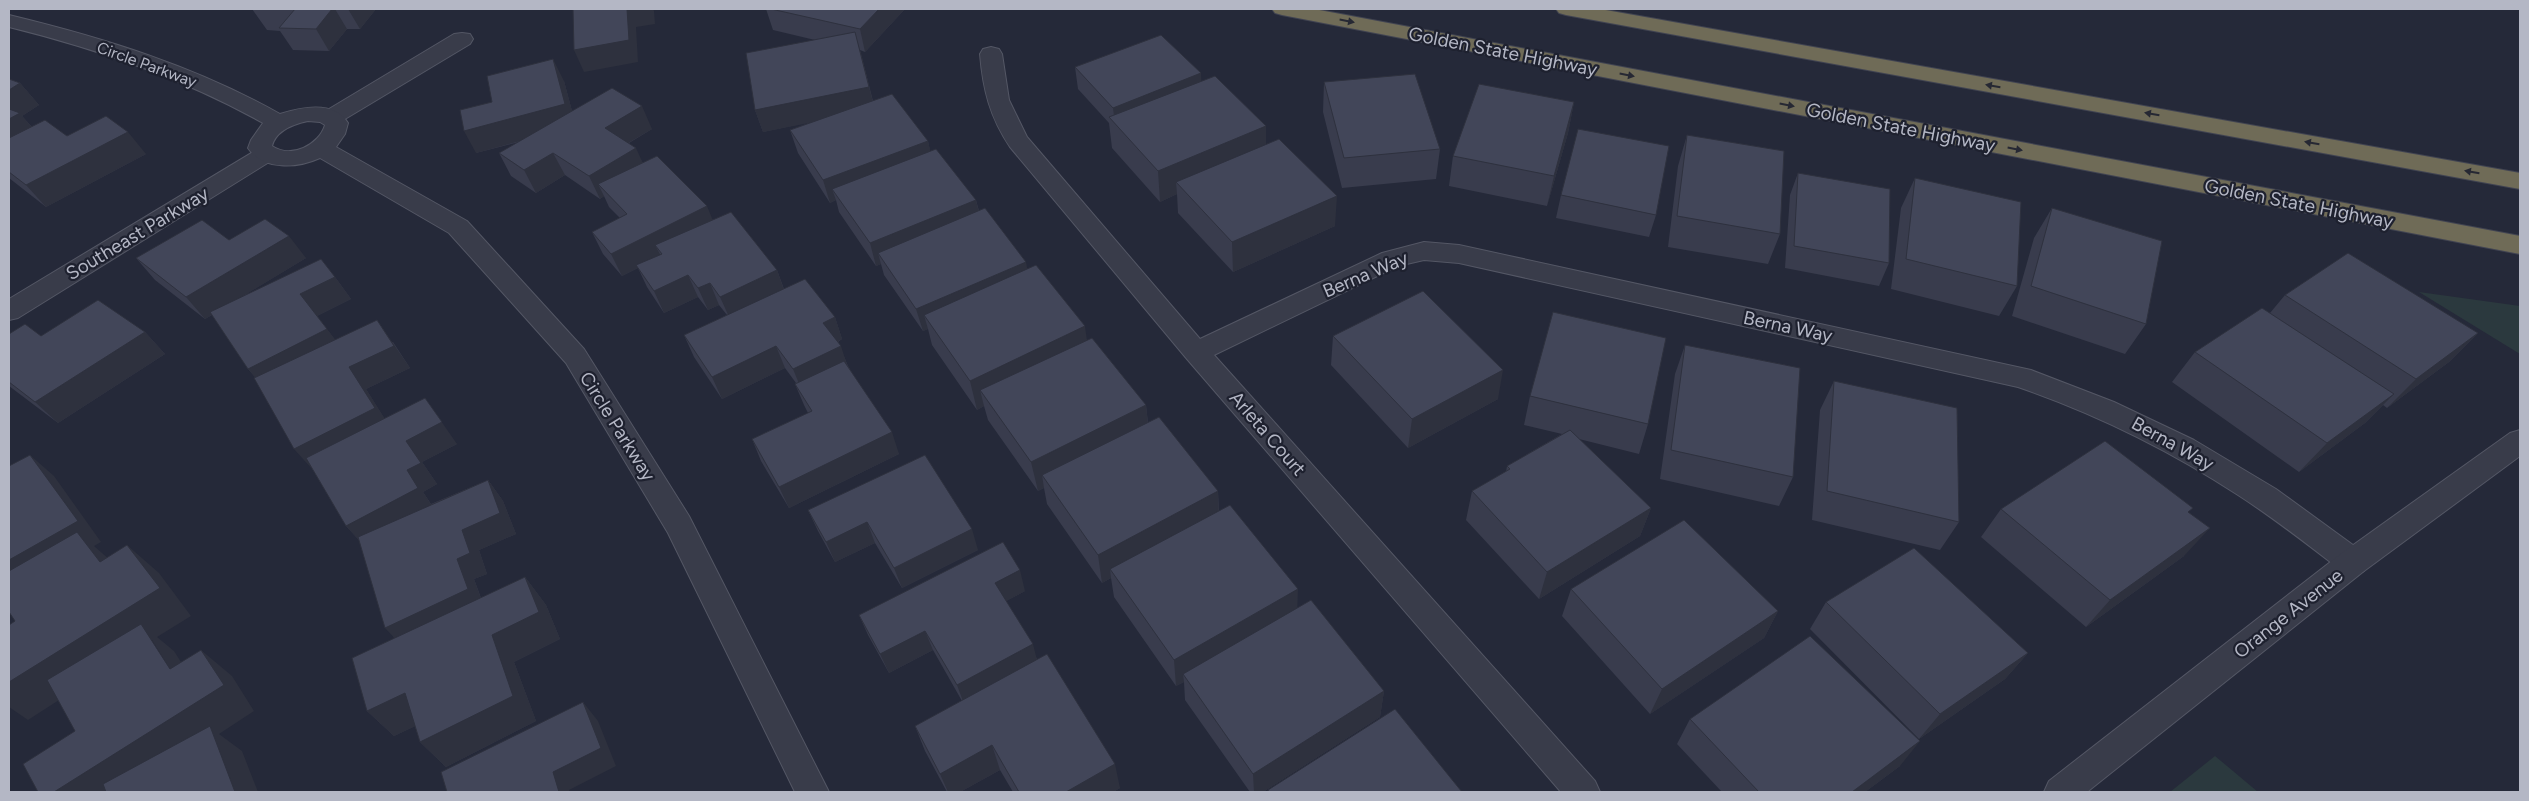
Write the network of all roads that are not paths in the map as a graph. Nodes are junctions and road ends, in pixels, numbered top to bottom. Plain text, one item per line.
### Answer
1 (1282, 9) edge
2 (1566, 9) edge
3 (9, 21) edge
4 (462, 39) dead end
5 (991, 54) dead end
6 (332, 117) junction
7 (279, 122) junction
8 (320, 148) junction
9 (266, 154) junction
10 (2520, 181) edge
11 (2520, 245) edge
12 (9, 311) edge
13 (1196, 352) junction
14 (2520, 441) edge
15 (2353, 562) junction
16 (812, 792) edge
17 (1583, 792) edge
18 (2061, 792) edge

1 -> 11 highway, Golden State Highway
10 -> 2 highway
3 - 7 street, Circle Parkway
4 - 6 street
5 - 13 street, Arleta Court
6 - 7 street
6 - 8 street
7 - 9 street
8 - 9 street
8 - 16 street, Circle Parkway
9 - 12 street, Southeast Parkway
13 - 15 street, Berna Way
13 - 17 street, Arleta Court
14 - 15 street, Orange Avenue
15 - 18 street, Orange Avenue

